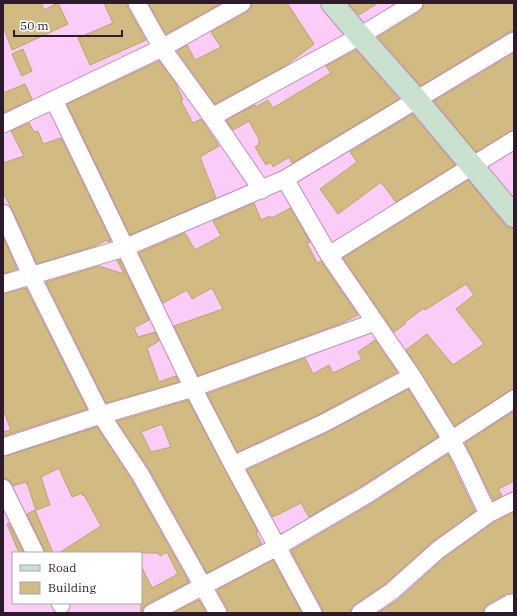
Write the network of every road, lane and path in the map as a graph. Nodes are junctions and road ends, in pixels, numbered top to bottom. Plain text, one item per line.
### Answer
1 (137, 3) edge
2 (242, 3) edge
3 (332, 3) edge
4 (414, 3) edge
5 (360, 36) junction
6 (514, 41) edge
7 (162, 48) junction
8 (416, 99) junction
9 (54, 100) junction
10 (212, 117) junction
11 (3, 124) edge
12 (514, 140) edge
13 (472, 166) junction
14 (285, 179) junction
15 (262, 190) junction
16 (3, 214) edge
17 (514, 216) edge
18 (124, 248) junction
19 (329, 255) junction
20 (31, 276) junction
21 (3, 284) edge
22 (375, 322) junction
23 (412, 376) junction
24 (193, 388) junction
25 (514, 399) edge
26 (101, 416) junction
27 (451, 439) junction
28 (3, 448) edge
29 (233, 465) junction
30 (3, 488) edge
31 (514, 501) edge
32 (488, 514) junction
33 (277, 548) junction
34 (35, 552) edge
35 (203, 585) junction
36 (511, 603) dead end
37 (152, 613) edge
38 (218, 613) edge
39 (314, 613) edge
40 (360, 613) edge
41 (493, 613) edge

1 - 7 street
2 - 7 street
3 - 5 street
4 - 5 street
5 - 8 street
5 - 10 street
6 - 8 street
7 - 9 street
7 - 10 street
8 - 13 street
8 - 14 street
9 - 11 street
9 - 18 street
10 - 15 street
12 - 13 street
13 - 17 street
13 - 19 street
14 - 15 street
14 - 19 street
15 - 18 street
16 - 20 street
18 - 20 street
18 - 24 street
19 - 22 street
20 - 21 street
20 - 26 street
22 - 23 street
22 - 24 street
23 - 27 street
23 - 29 street
24 - 26 street
24 - 29 street
25 - 27 street
26 - 28 street
26 - 35 street
27 - 32 street
27 - 33 street
29 - 33 street
30 - 34 street
31 - 32 street
32 - 40 street
33 - 35 street
33 - 39 street
35 - 37 street
35 - 38 street
36 - 41 street

